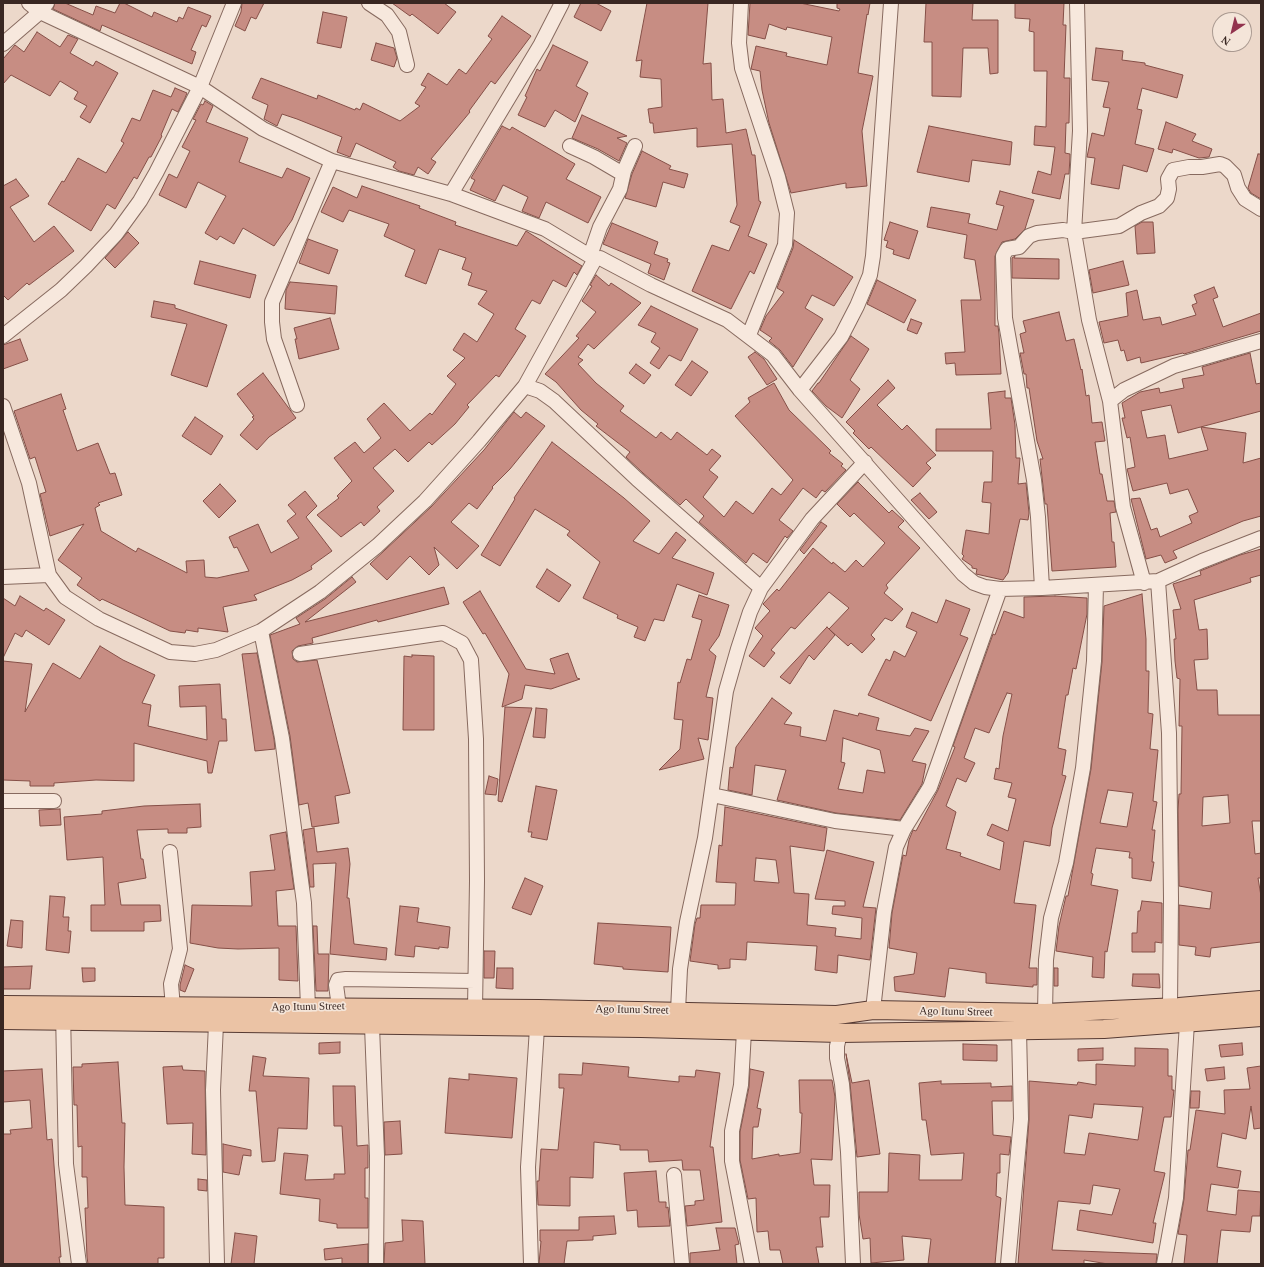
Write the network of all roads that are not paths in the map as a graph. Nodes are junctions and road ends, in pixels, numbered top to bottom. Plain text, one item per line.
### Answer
1 (29, 3) edge
2 (234, 3) edge
3 (369, 3) edge
4 (562, 3) edge
5 (741, 3) edge
6 (891, 3) edge
7 (1077, 3) edge
8 (44, 8) edge
9 (3, 44) edge
10 (407, 65) dead end
11 (200, 88) junction
12 (570, 146) dead end
13 (635, 146) dead end
14 (332, 160) junction
15 (623, 174) junction
16 (452, 194) junction
17 (1261, 209) edge
18 (1074, 232) junction
19 (593, 257) junction
20 (749, 335) junction
21 (3, 336) edge
22 (1261, 341) edge
23 (526, 386) junction
24 (800, 390) junction
25 (1110, 401) junction
26 (297, 405) dead end
27 (3, 406) edge
28 (864, 462) junction
29 (1261, 538) edge
30 (49, 574) junction
31 (3, 577) edge
32 (1151, 582) junction
33 (1096, 586) junction
34 (762, 588) junction
35 (1000, 588) junction
36 (1042, 588) junction
37 (261, 631) junction
38 (300, 654) dead end
39 (712, 795) junction
40 (3, 801) edge
41 (54, 801) dead end
42 (904, 829) junction
43 (170, 852) dead end
44 (475, 981) junction
45 (1261, 1000) edge
46 (3, 1005) edge
47 (1170, 1006) junction
48 (173, 1007) junction
49 (339, 1007) junction
50 (308, 1008) junction
51 (474, 1009) junction
52 (872, 1010) junction
53 (678, 1011) junction
54 (1045, 1013) junction
55 (63, 1014) junction
56 (1261, 1017) edge
57 (3, 1020) edge
58 (1187, 1023) junction
59 (216, 1024) junction
60 (372, 1026) junction
61 (537, 1028) junction
62 (1019, 1030) junction
63 (744, 1031) junction
64 (840, 1033) junction
65 (674, 1175) dead end
66 (79, 1264) edge
67 (217, 1264) edge
68 (376, 1264) edge
69 (531, 1264) edge
70 (682, 1264) edge
71 (752, 1264) edge
72 (853, 1264) edge
73 (1008, 1264) edge
74 (1164, 1264) edge

1 - 8 street
2 - 11 street
3 - 10 street
4 - 16 street
5 - 20 street
6 - 24 street
7 - 18 street
8 - 9 street
8 - 11 street
11 - 14 street
11 - 21 street
12 - 15 street
13 - 15 street
14 - 16 street
14 - 26 street
15 - 19 street
16 - 19 street
17 - 18 street
18 - 25 street
18 - 36 street
19 - 20 street
19 - 23 street
20 - 24 street
22 - 25 street
23 - 34 street
23 - 37 street
24 - 28 street
25 - 32 street
27 - 30 street
28 - 34 street
28 - 35 street
29 - 32 street
30 - 31 street
30 - 37 street
32 - 33 street
32 - 47 street
33 - 36 street
33 - 54 street
34 - 39 street
35 - 36 street
35 - 42 street
37 - 50 street
38 - 44 street
39 - 42 street
39 - 53 street
40 - 41 street
42 - 52 street
43 - 48 street
44 - 49 street
44 - 51 street
45 - 47 main road, Ago Itunu Street
46 - 55 main road, Ago Itunu Street
47 - 54 main road, Ago Itunu Street
48 - 50 main road, Ago Itunu Street
48 - 55 main road, Ago Itunu Street
49 - 50 main road, Ago Itunu Street
49 - 51 main road, Ago Itunu Street
51 - 53 main road, Ago Itunu Street
52 - 53 main road, Ago Itunu Street
52 - 54 main road, Ago Itunu Street
55 - 57 main road, Ago Itunu Street
55 - 59 main road, Ago Itunu Street
55 - 66 street
56 - 58 main road, Ago Itunu Street
58 - 62 main road, Ago Itunu Street
58 - 74 street
59 - 60 main road, Ago Itunu Street
59 - 67 street
60 - 61 main road, Ago Itunu Street
60 - 68 street
61 - 63 main road, Ago Itunu Street
61 - 69 street
62 - 64 main road, Ago Itunu Street
62 - 73 street
63 - 64 main road, Ago Itunu Street
63 - 71 street
64 - 72 street
65 - 70 street

